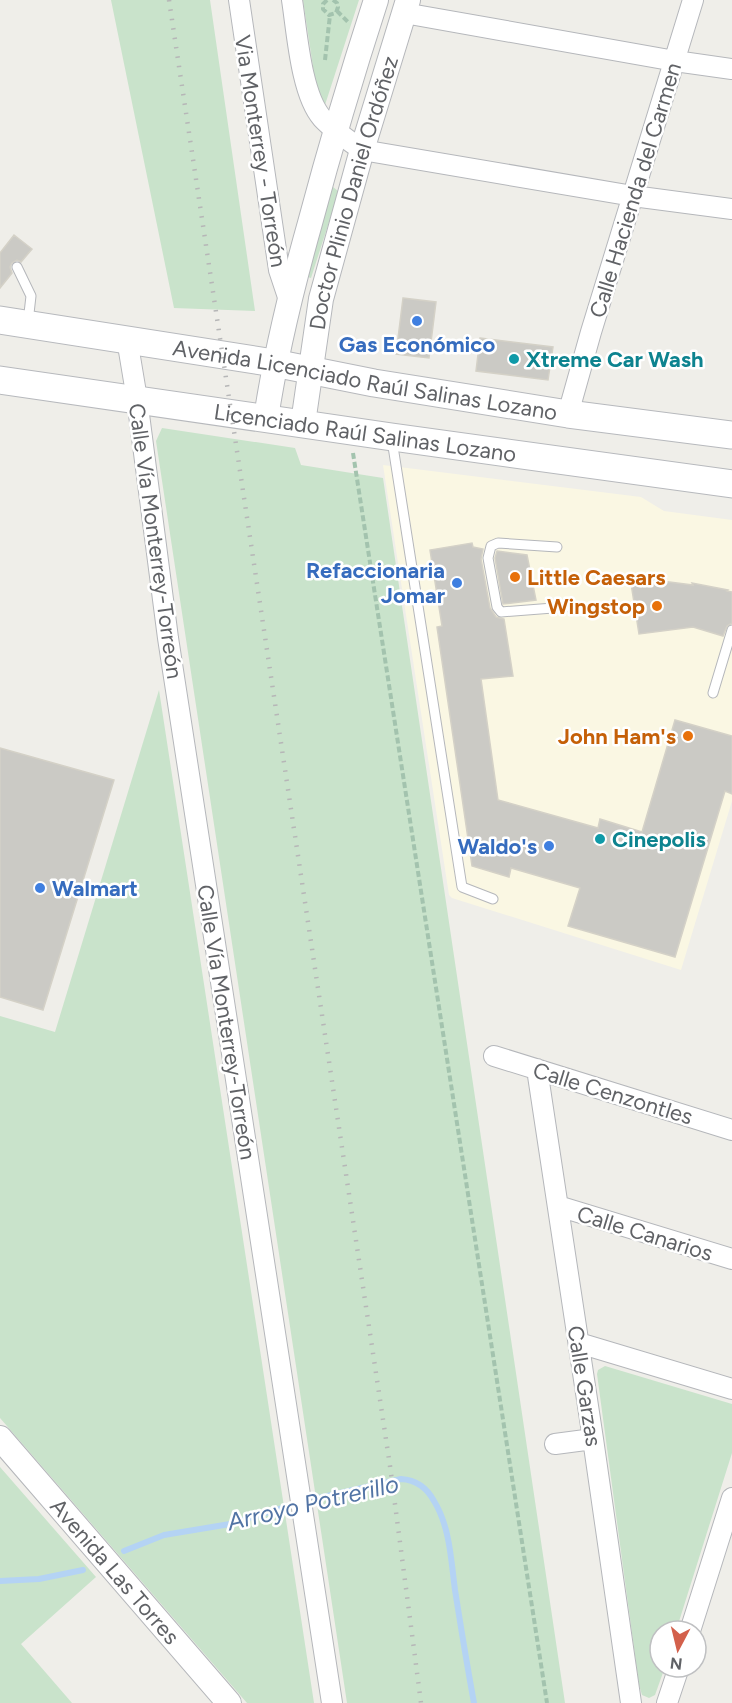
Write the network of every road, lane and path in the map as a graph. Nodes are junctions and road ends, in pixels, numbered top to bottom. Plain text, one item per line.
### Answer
1 (239, 0) edge
2 (292, 0) edge
3 (327, 0) edge
4 (333, 0) edge
5 (376, 0) edge
6 (693, 0) edge
7 (406, 6) edge
8 (337, 11) junction
9 (330, 15) junction
10 (351, 25) dead end
11 (325, 60) junction
12 (675, 61) junction
13 (319, 63) dead end
14 (331, 65) dead end
15 (732, 69) edge
16 (335, 130) junction
17 (362, 150) junction
18 (633, 196) junction
19 (732, 208) edge
20 (17, 267) dead end
21 (289, 300) junction
22 (0, 320) edge
23 (28, 324) junction
24 (127, 339) junction
25 (274, 363) junction
26 (310, 370) junction
27 (0, 380) edge
28 (137, 399) junction
29 (568, 414) junction
30 (266, 418) junction
31 (303, 423) junction
32 (350, 431) junction
33 (732, 435) edge
34 (392, 437) junction
35 (732, 484) edge
36 (557, 547) dead end
37 (566, 607) dead end
38 (732, 630) edge
39 (713, 693) dead end
40 (492, 899) dead end
41 (494, 1056) dead end
42 (537, 1069) junction
43 (732, 1130) edge
44 (558, 1206) junction
45 (732, 1259) edge
46 (579, 1343) junction
47 (732, 1389) edge
48 (0, 1438) edge
49 (593, 1439) junction
50 (555, 1444) dead end
51 (732, 1498) edge
52 (694, 1619) edge
53 (675, 1679) edge
54 (229, 1703) edge
55 (332, 1703) edge
56 (547, 1703) edge
57 (631, 1703) edge
58 (667, 1703) edge

1 - 21 street, Via Monterrey - Torreón
2 - 16 street
3 - 9 path
4 - 8 path
5 - 16 street, Doctor Plinio Daniel Ordóñez
6 - 12 street, Calle Hacienda del Carmen
7 - 12 street
7 - 17 street, Doctor Plinio Daniel Ordóñez
8 - 9 path
8 - 10 path
9 - 11 path
11 - 13 path
11 - 14 path
12 - 15 street
12 - 18 street, Calle Hacienda del Carmen
16 - 17 street
16 - 21 street, Doctor Plinio Daniel Ordóñez
17 - 18 street
17 - 26 street, Doctor Plinio Daniel Ordóñez
18 - 19 street
18 - 29 street, Calle Hacienda del Carmen
20 - 23 lane
21 - 25 street, Doctor Plinio Daniel Ordóñez
22 - 23 main road, Avenida Licenciado Raúl Salinas Lozano
23 - 24 main road, Avenida Licenciado Raúl Salinas Lozano
24 - 25 main road, Avenida Licenciado Raúl Salinas Lozano
24 - 28 street, Calle Vía Monterrey-Torreón
25 - 26 main road, Avenida Licenciado Raúl Salinas Lozano
25 - 30 street, Doctor Plinio Daniel Ordóñez
26 - 29 main road, Avenida Licenciado Raúl Salinas Lozano
26 - 31 street, Doctor Plinio Daniel Ordóñez
27 - 28 main road, Licenciado Raúl Salinas Lozano
28 - 30 main road, Licenciado Raúl Salinas Lozano
28 - 55 street, Calle Vía Monterrey-Torreón
29 - 33 main road, Avenida Licenciado Raúl Salinas Lozano
30 - 31 main road, Licenciado Raúl Salinas Lozano
31 - 32 main road, Licenciado Raúl Salinas Lozano
32 - 34 main road, Licenciado Raúl Salinas Lozano
32 - 56 path
34 - 35 main road, Licenciado Raúl Salinas Lozano
34 - 40 lane
36 - 37 lane
38 - 39 lane
41 - 42 street, Calle Cenzontles
42 - 43 street, Calle Cenzontles
42 - 44 street, Calle Garzas
44 - 45 street, Calle Canarios
44 - 46 street, Calle Garzas
46 - 47 street
46 - 49 street, Calle Garzas
48 - 54 street, Avenida Las Torres
49 - 50 street
49 - 57 street, Calle Garzas
51 - 52 street
53 - 58 street

